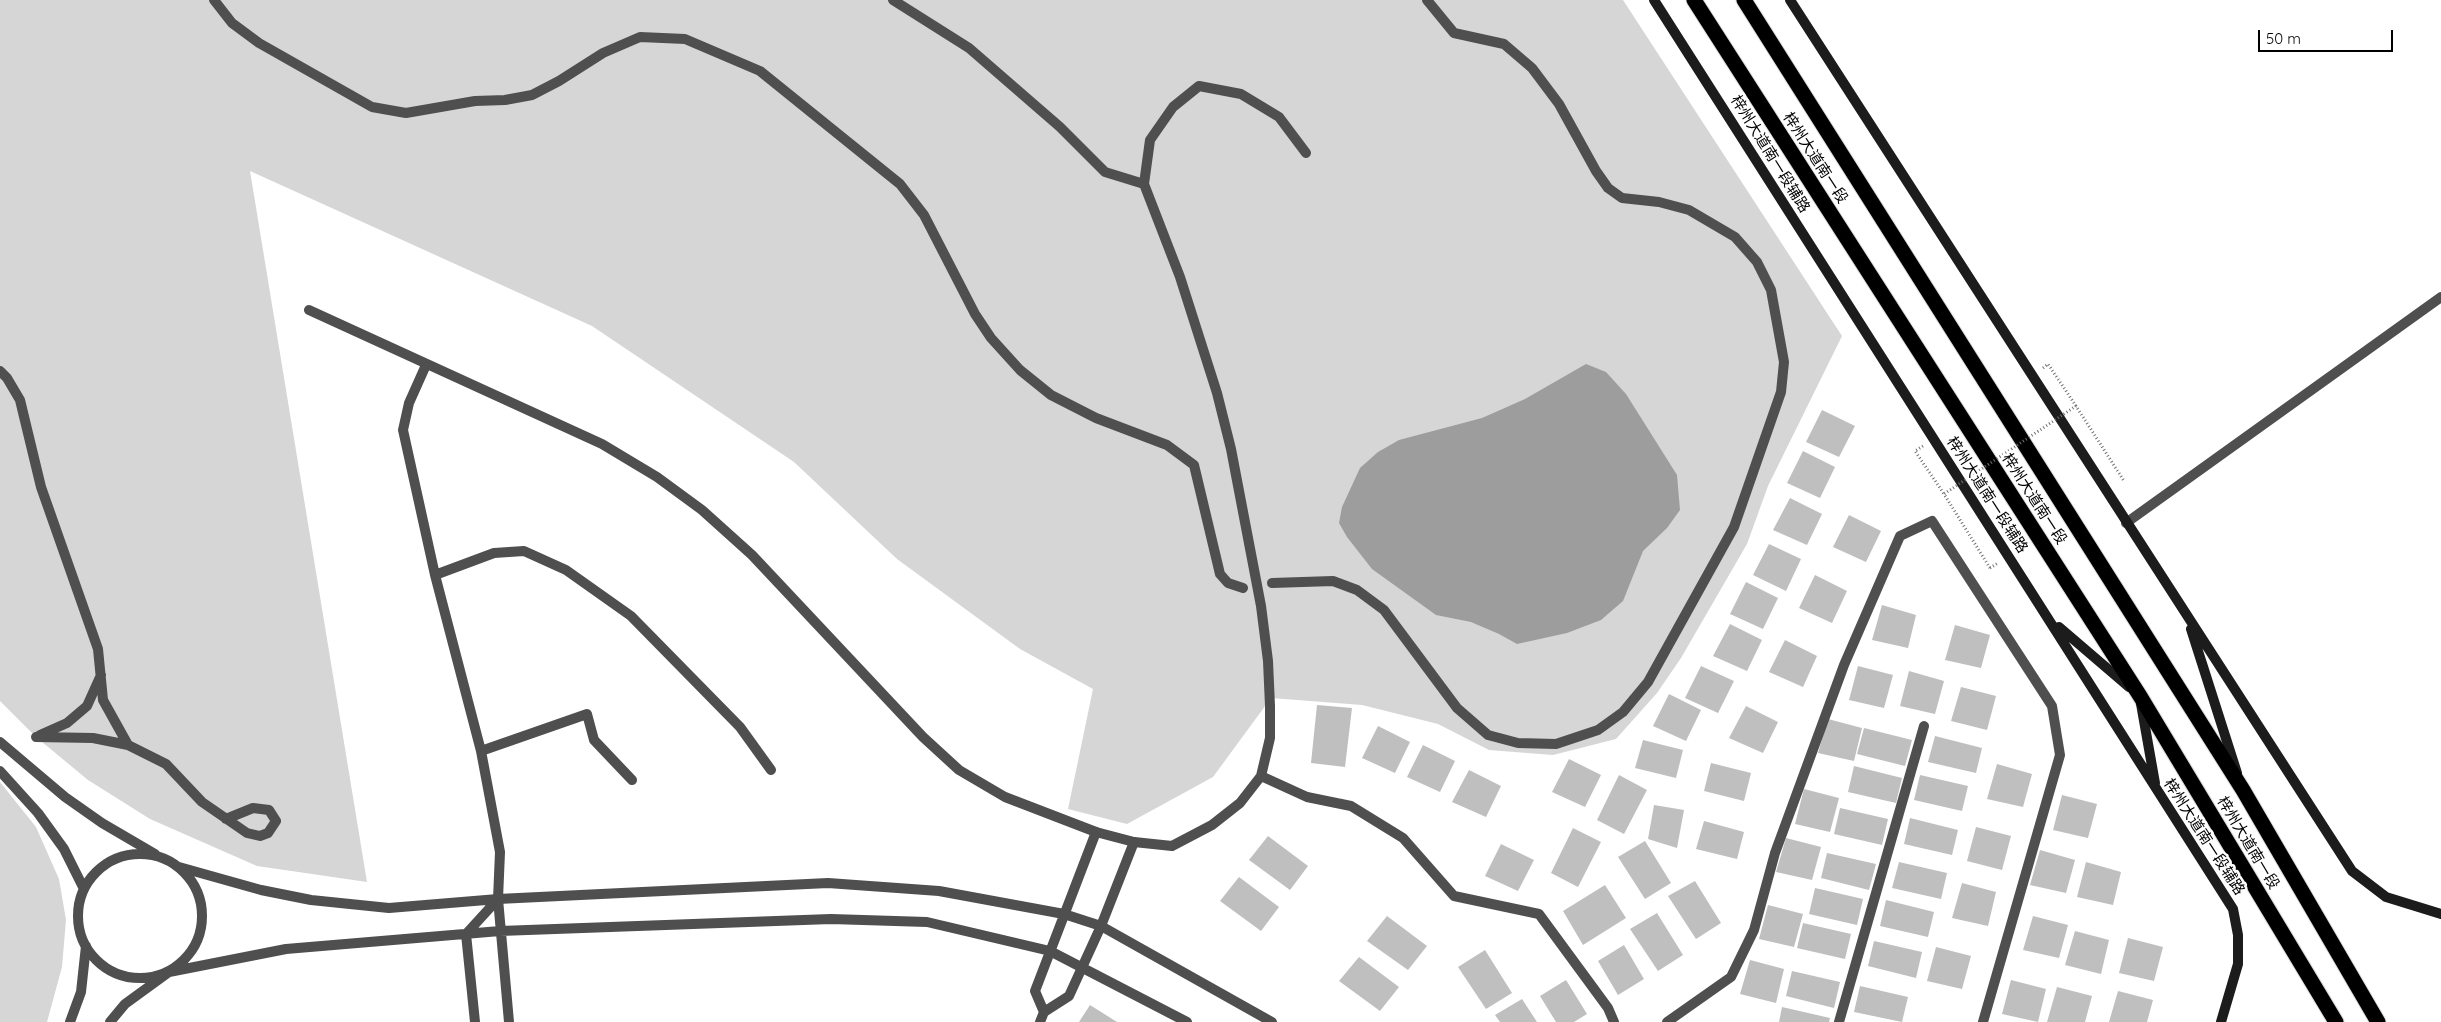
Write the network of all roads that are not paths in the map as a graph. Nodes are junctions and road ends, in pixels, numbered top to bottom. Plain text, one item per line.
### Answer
1 (214, 0) edge
2 (893, 0) edge
3 (1427, 0) edge
4 (1654, 0) edge
5 (1694, 0) edge
6 (1744, 0) edge
7 (1790, 0) edge
8 (1306, 153) dead end
9 (1144, 184) junction
10 (2441, 297) edge
11 (309, 310) dead end
12 (426, 365) junction
13 (0, 371) edge
14 (2126, 523) junction
15 (435, 574) junction
16 (1272, 584) dead end
17 (1243, 588) dead end
18 (2186, 616) junction
19 (2050, 620) junction
20 (102, 674) junction
21 (2140, 696) junction
22 (1924, 726) dead end
23 (0, 742) edge
24 (128, 745) junction
25 (481, 751) junction
26 (771, 770) dead end
27 (0, 771) edge
28 (1262, 776) junction
29 (632, 780) dead end
30 (2155, 788) junction
31 (2243, 790) junction
32 (226, 819) dead end
33 (1096, 832) junction
34 (1134, 842) junction
35 (160, 857) junction
36 (179, 867) junction
37 (84, 889) junction
38 (498, 899) junction
39 (1064, 914) junction
40 (2441, 914) edge
41 (1100, 926) junction
42 (500, 931) junction
43 (466, 934) junction
44 (86, 946) junction
45 (1050, 951) junction
46 (1083, 966) junction
47 (169, 972) junction
48 (1042, 1017) edge
49 (70, 1022) edge
50 (110, 1022) edge
51 (475, 1022) edge
52 (509, 1022) edge
53 (1187, 1022) edge
54 (1272, 1022) edge
55 (1614, 1022) edge
56 (1667, 1022) edge
57 (1839, 1022) edge
58 (1983, 1022) edge
59 (2221, 1022) edge
60 (2336, 1022) edge
61 (2378, 1022) edge

1 - 17 street
2 - 9 street
3 - 16 street
4 - 19 main road, 梓州大道南一段辅路
5 - 21 highway, 梓州大道南一段
6 - 31 highway, 梓州大道南一段
7 - 14 main road
8 - 9 street
9 - 28 street
10 - 14 street
11 - 12 street
12 - 15 street
12 - 33 street
13 - 20 street
14 - 18 main road
15 - 25 street
15 - 26 street
18 - 31 main road
18 - 40 main road
19 - 21 main road
19 - 30 main road, 梓州大道南一段辅路
20 - 24 street
20 - 24 street
21 - 30 main road
21 - 60 highway, 梓州大道南一段
22 - 57 street
23 - 35 street
24 - 32 street
25 - 29 street
25 - 38 street
27 - 37 street
28 - 34 street
28 - 55 street
30 - 59 main road, 梓州大道南一段辅路
31 - 61 highway, 梓州大道南一段
33 - 34 street
33 - 39 street
34 - 41 street
35 - 36 street
35 - 37 street
36 - 38 street
36 - 47 street
37 - 44 street
38 - 39 street
38 - 42 street
38 - 43 street
39 - 41 street
39 - 45 street
41 - 46 street
41 - 54 street
42 - 43 street
42 - 45 street
42 - 52 street
43 - 47 street
43 - 51 street
44 - 47 street
44 - 49 street
45 - 46 street
45 - 48 street
46 - 48 street
46 - 53 street
47 - 50 street
56 - 58 street

